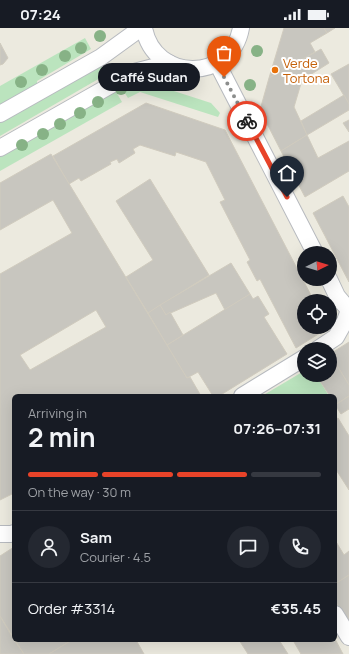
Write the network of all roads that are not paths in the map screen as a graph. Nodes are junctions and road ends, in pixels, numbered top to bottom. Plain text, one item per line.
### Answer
1 (142, 28) edge
2 (241, 28) edge
3 (169, 63) junction
4 (217, 63) junction
5 (0, 114) edge
6 (0, 148) edge
7 (311, 246) edge
8 (332, 286) edge
9 (349, 310) edge
10 (328, 342) edge
11 (297, 362) edge
12 (245, 394) edge
13 (0, 534) edge
14 (12, 534) edge
15 (337, 617) edge
16 (349, 637) edge

1 - 3 street
1 - 5 street
2 - 4 street
3 - 4 street
3 - 6 street
4 - 7 street
8 - 9 street
9 - 10 street
11 - 12 street
13 - 14 street
15 - 16 street

